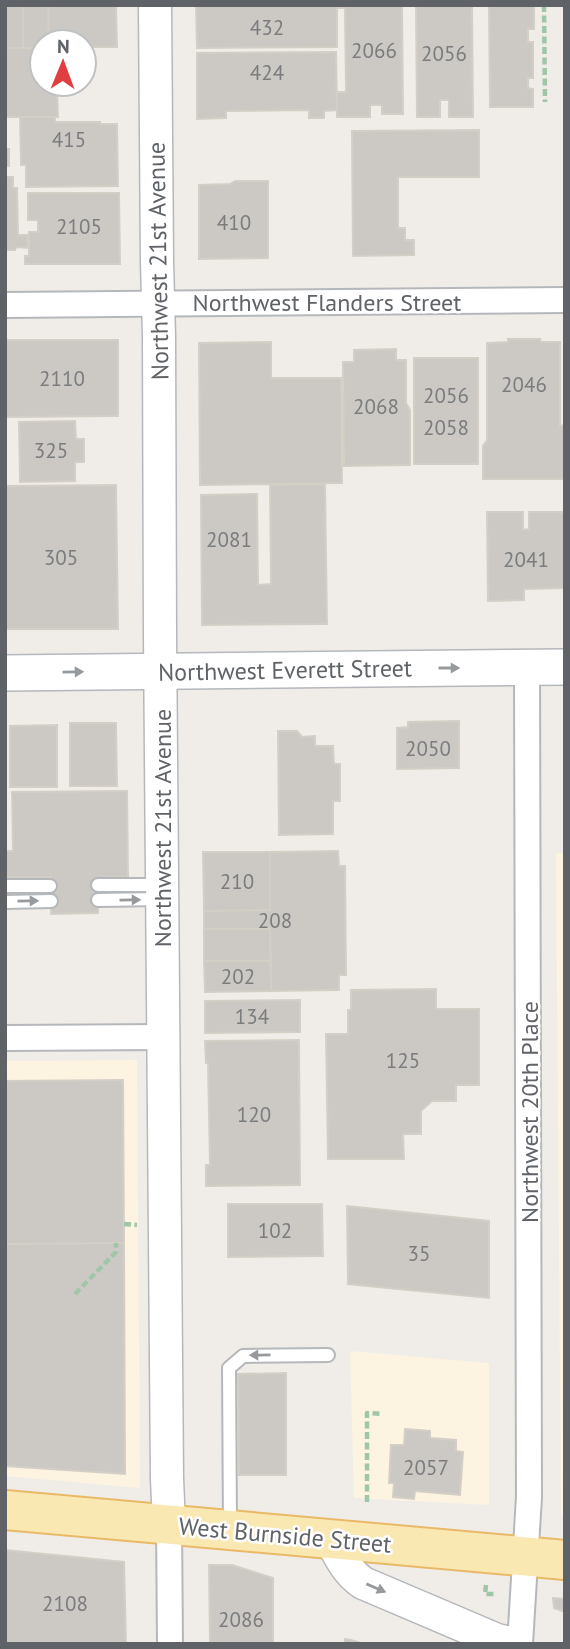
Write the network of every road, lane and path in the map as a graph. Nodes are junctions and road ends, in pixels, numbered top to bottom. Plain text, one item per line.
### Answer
1 (155, 5) edge
2 (544, 5) edge
3 (545, 102) dead end
4 (565, 300) edge
5 (158, 303) junction
6 (5, 305) edge
7 (565, 667) edge
8 (527, 668) junction
9 (161, 671) junction
10 (5, 673) edge
11 (98, 885) dead end
12 (5, 886) edge
13 (50, 886) dead end
14 (162, 892) junction
15 (98, 900) dead end
16 (51, 901) dead end
17 (5, 902) edge
18 (163, 1037) junction
19 (5, 1038) edge
20 (116, 1243) dead end
21 (75, 1294) dead end
22 (328, 1354) dead end
23 (382, 1414) dead end
24 (367, 1502) dead end
25 (5, 1510) edge
26 (169, 1524) junction
27 (230, 1530) junction
28 (331, 1540) junction
29 (526, 1557) junction
30 (565, 1560) edge
31 (486, 1585) dead end
32 (494, 1594) dead end
33 (170, 1644) edge
34 (518, 1644) edge

1 - 5 street, Northwest 21st Avenue
2 - 3 path
4 - 5 street, Northwest Flanders Street
5 - 6 street, Northwest Flanders Street
5 - 9 street, Northwest 21st Avenue
7 - 8 main road, Northwest Everett Street
9 -> 8 main road, Northwest Everett Street
8 - 29 street, Northwest 20th Place
10 -> 9 main road, Northwest Everett Street
9 - 14 street, Northwest 21st Avenue
11 - 14 lane
12 - 13 lane
15 -> 14 lane
14 - 18 street, Northwest 21st Avenue
17 -> 16 lane
18 - 19 street
18 - 26 street, Northwest 21st Avenue
20 - 21 path
22 -> 27 lane
23 - 24 path
25 - 26 main road, West Burnside Street
26 - 27 main road, West Burnside Street
26 - 33 street
27 - 28 main road, West Burnside Street
28 - 29 main road, West Burnside Street
28 -> 34 street
29 - 30 main road, West Burnside Street
29 - 34 street, Northwest 20th Place
31 - 32 path

